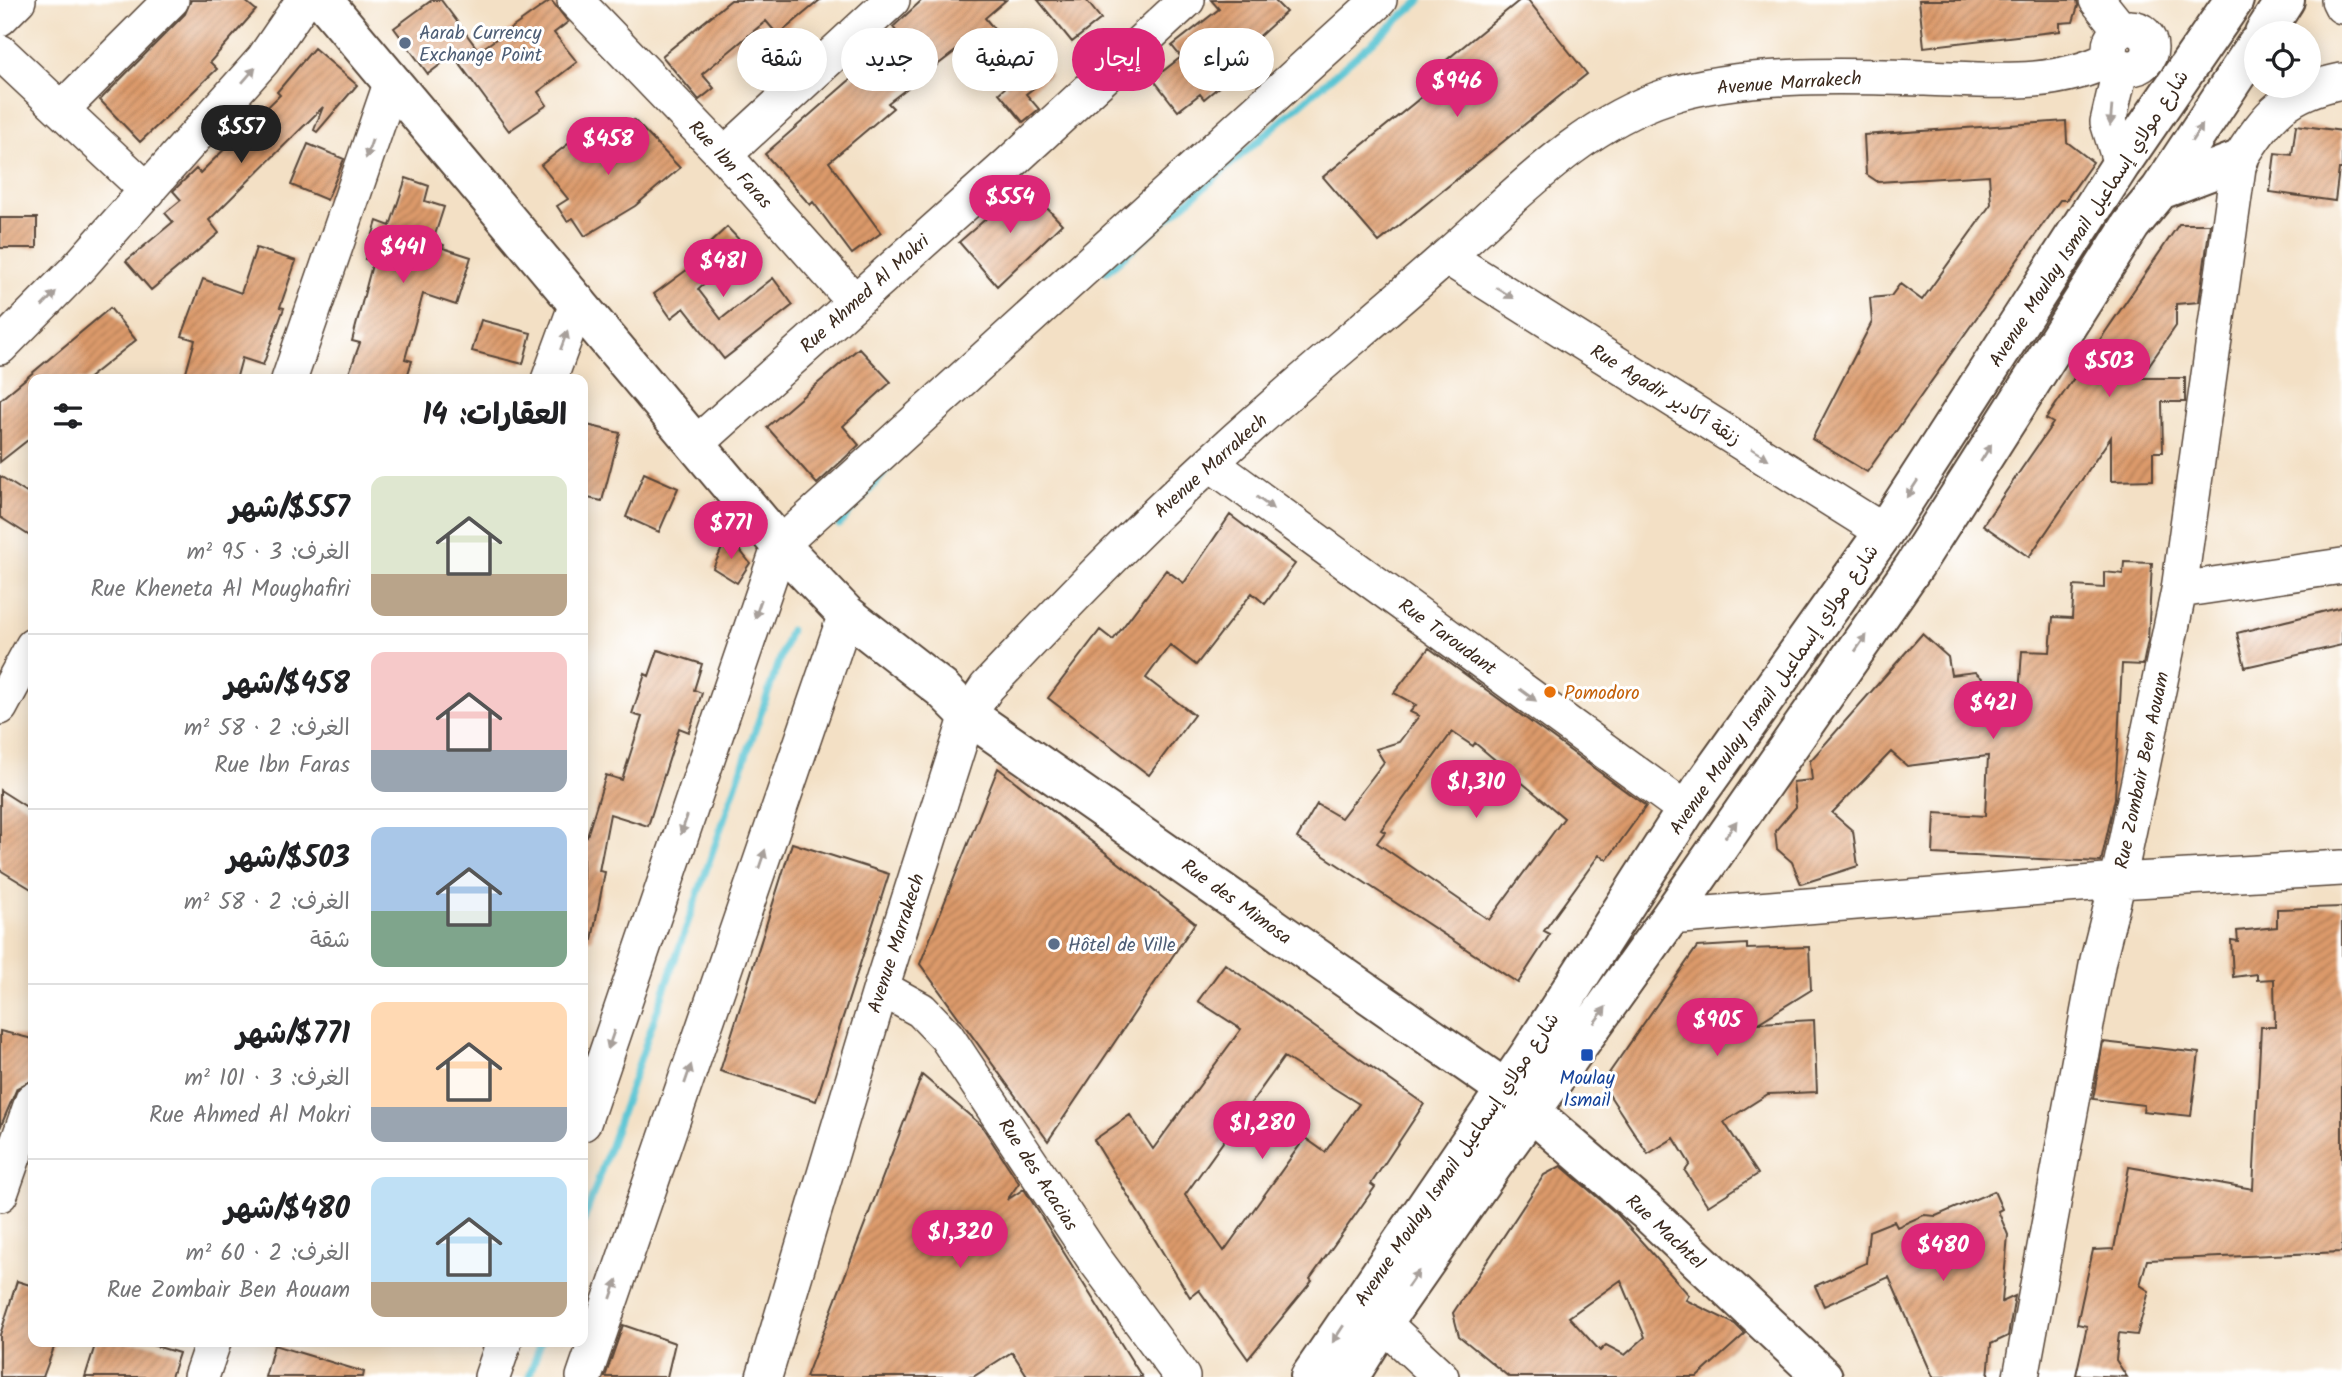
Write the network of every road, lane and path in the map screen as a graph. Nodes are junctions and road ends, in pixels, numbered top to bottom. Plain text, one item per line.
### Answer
1 (18, 0) edge
2 (171, 0) edge
3 (304, 0) edge
4 (323, 0) edge
5 (575, 0) edge
6 (892, 0) edge
7 (1187, 0) edge
8 (1379, 0) edge
9 (2097, 0) edge
10 (2234, 0) edge
11 (2286, 0) edge
12 (2339, 0) edge
13 (2342, 6) edge
14 (0, 18) edge
15 (2271, 21) edge
16 (2123, 37) edge
17 (0, 52) edge
18 (2244, 63) edge
19 (2342, 81) edge
20 (391, 84) junction
21 (62, 109) junction
22 (724, 155) junction
23 (2239, 160) junction
24 (2121, 164) junction
25 (2160, 190) junction
26 (148, 191) junction
27 (1447, 257) junction
28 (578, 301) junction
29 (854, 301) junction
30 (0, 347) edge
31 (291, 374) edge
32 (552, 374) edge
33 (695, 445) junction
34 (1210, 463) junction
35 (1884, 532) junction
36 (780, 545) junction
37 (2342, 566) edge
38 (2179, 590) junction
39 (846, 614) junction
40 (28, 655) edge
41 (0, 707) edge
42 (968, 715) junction
43 (1685, 810) junction
44 (2342, 868) edge
45 (2118, 881) junction
46 (1670, 917) junction
47 (880, 988) junction
48 (1518, 1099) junction
49 (588, 1108) edge
50 (28, 1114) edge
51 (0, 1194) edge
52 (1382, 1323) junction
53 (211, 1347) edge
54 (502, 1347) edge
55 (201, 1377) edge
56 (492, 1377) edge
57 (584, 1377) edge
58 (764, 1377) edge
59 (1182, 1377) edge
60 (1310, 1377) edge
61 (1349, 1377) edge
62 (1441, 1377) edge
63 (1823, 1377) edge
64 (2021, 1377) edge

1 - 14 street
2 - 21 street
26 -> 3 street
4 - 20 main road, Rue des Mimosa
5 - 22 street, Rue Ibn Faras
6 - 22 street
7 - 29 street, Rue Ahmed Al Mokri
8 - 36 street
9 - 16 street
10 - 24 main road, Avenue Moulay Ismail شارع مولاي إسماعيل
11 - 15 main road
12 - 13 street
16 -> 24 street
16 - 27 street, Avenue Marrakech
17 - 21 street
25 -> 18 main road, Avenue Moulay Ismail شارع مولاي إسماعيل
19 - 23 street
20 - 28 main road, Rue des Mimosa
20 -> 31 street
21 - 26 street
22 - 29 street, Rue Ibn Faras
23 - 25 main road
23 - 38 street, Rue Zombair Ben Aouam
24 -> 35 main road, Avenue Moulay Ismail شارع مولاي إسماعيل
46 -> 25 main road, Avenue Moulay Ismail شارع مولاي إسماعيل
30 -> 26 street
27 - 34 street, Avenue Marrakech
27 -> 35 street, Rue Agadir زنقة أكادير
32 -> 28 street
28 - 33 main road, Rue des Mimosa
29 - 33 street, Rue Ahmed Al Mokri
33 - 36 main road, Rue des Mimosa
34 - 42 street, Avenue Marrakech
34 -> 43 street, Rue Taroudant
35 - 43 main road, Avenue Moulay Ismail شارع مولاي إسماعيل
36 - 39 main road, Rue des Mimosa
36 -> 49 street
37 - 38 street
38 - 45 street, Rue Zombair Ben Aouam
39 - 42 main road, Rue des Mimosa
57 -> 39 street
40 - 41 street
42 - 47 street, Avenue Marrakech
42 - 48 main road, Rue des Mimosa
43 - 48 main road, Avenue Moulay Ismail شارع مولاي إسماعيل
44 - 45 street
45 - 46 street
45 - 64 street, Rue Zombair Ben Aouam
48 -> 46 main road, Avenue Moulay Ismail شارع مولاي إسماعيل
47 - 58 street, Avenue Marrakech
47 - 59 street, Rue des Acacias
52 -> 48 main road, Avenue Moulay Ismail شارع مولاي إسماعيل
48 -> 60 main road, Avenue Moulay Ismail شارع مولاي إسماعيل
48 - 63 main road, Rue Machtel
50 - 51 street
52 - 61 main road, Avenue Moulay Ismail شارع مولاي إسماعيل
52 - 62 street
53 - 55 street
54 - 56 street

